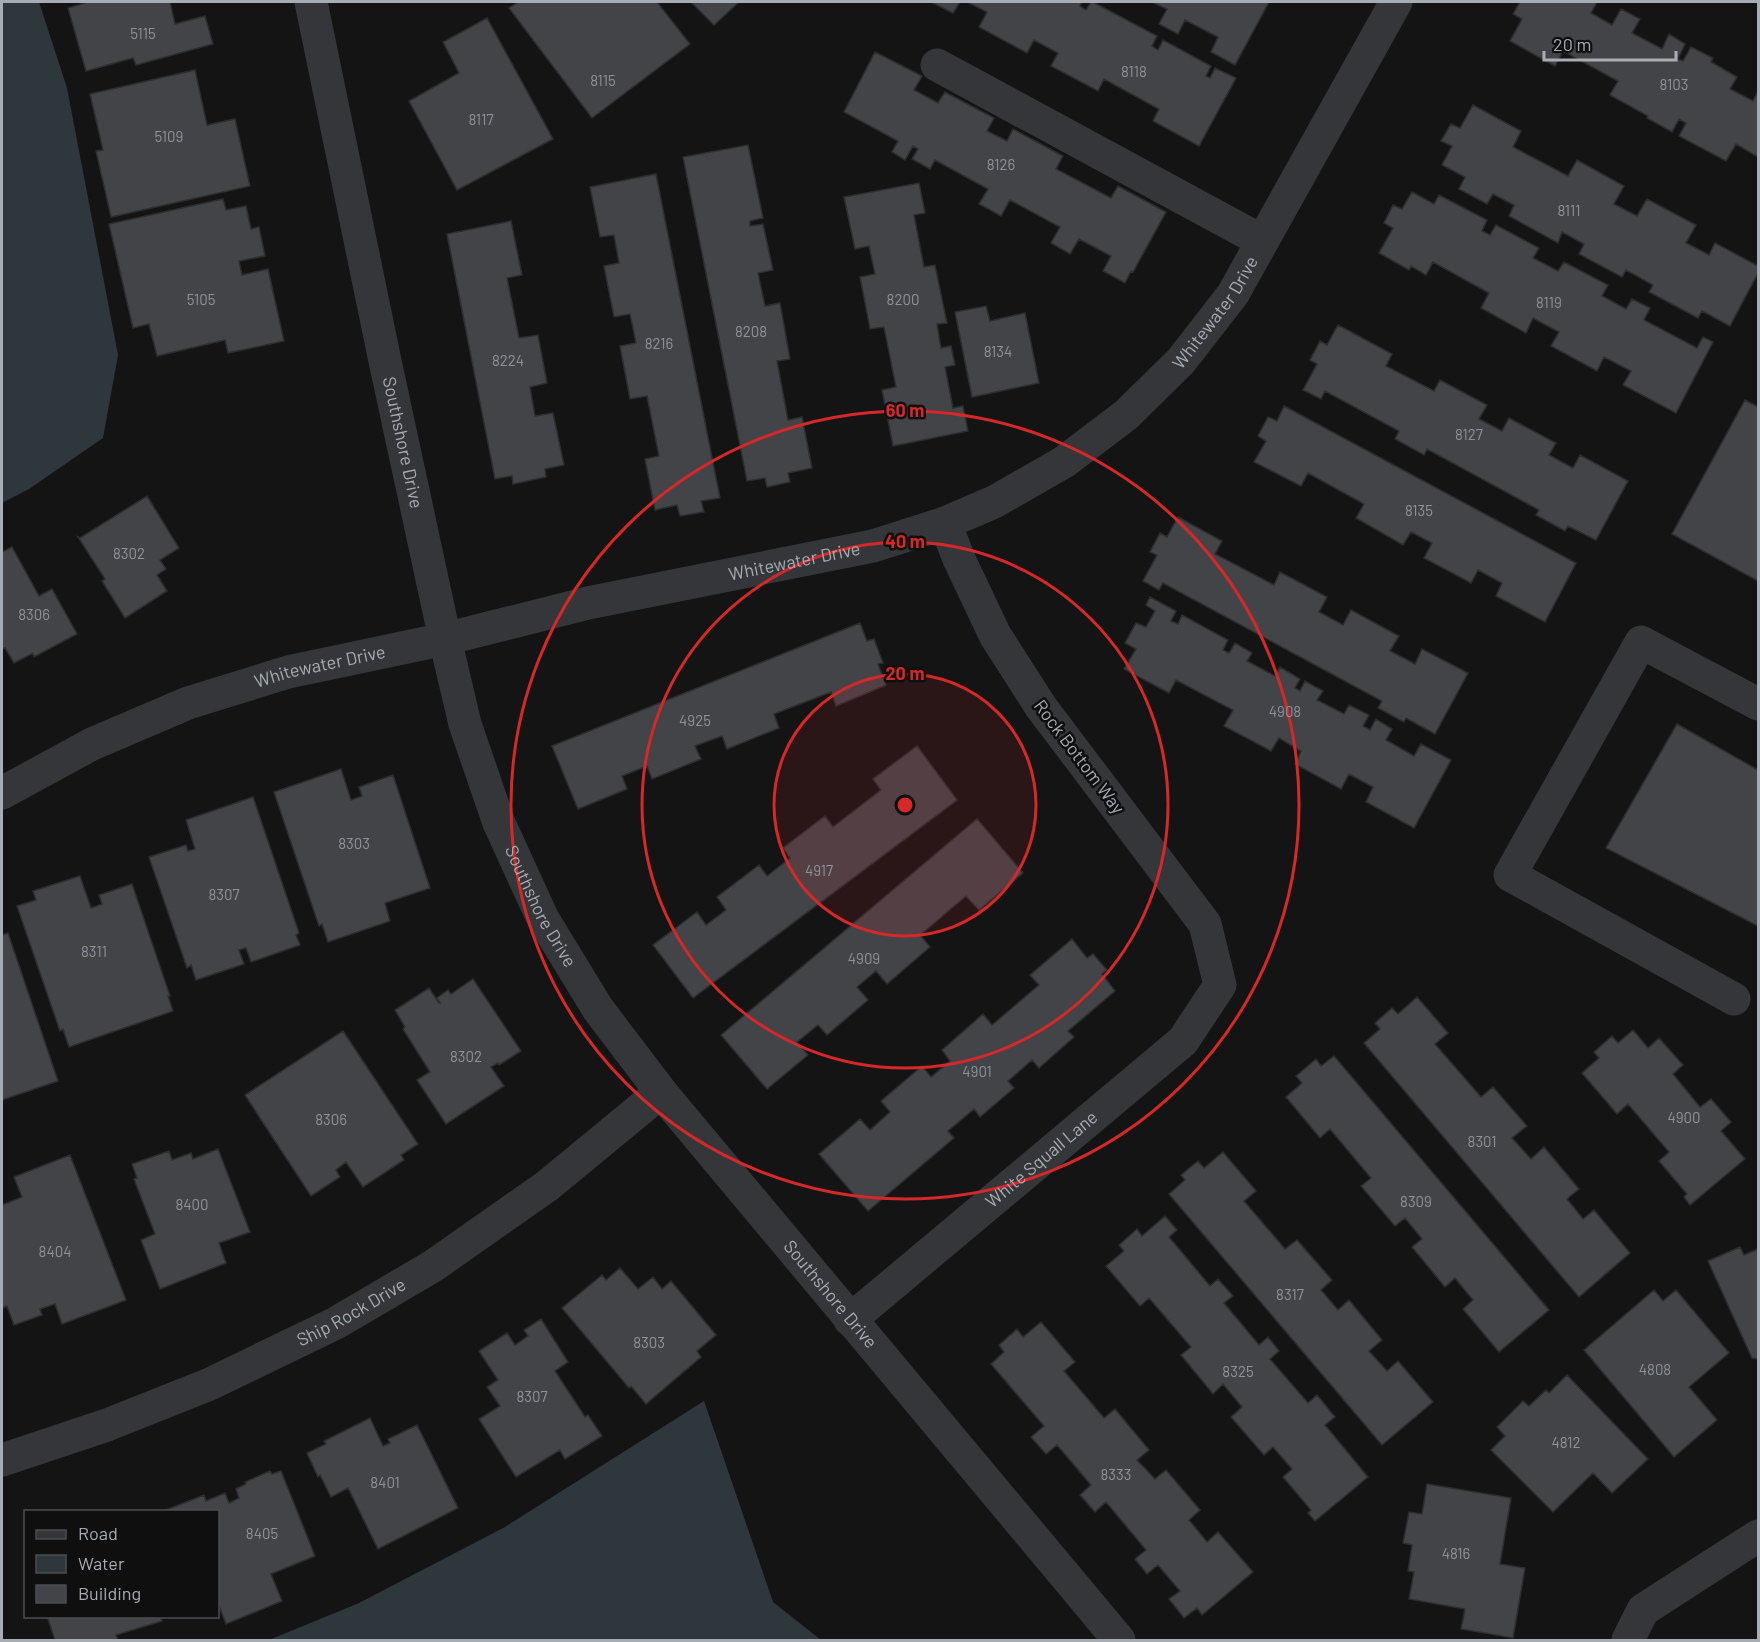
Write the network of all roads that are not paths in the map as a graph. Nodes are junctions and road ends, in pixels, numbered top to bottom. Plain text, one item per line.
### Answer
1 (311, 2) edge
2 (1396, 2) edge
3 (937, 65) dead end
4 (1262, 241) junction
5 (945, 523) junction
6 (445, 639) junction
7 (1758, 704) edge
8 (2, 793) edge
9 (1220, 985) joint
10 (1734, 999) dead end
11 (660, 1092) junction
12 (850, 1320) junction
13 (2, 1460) edge
14 (1758, 1536) edge
15 (1119, 1641) edge
16 (1628, 1641) edge

1 - 6 street, Southshore Drive
2 - 4 street, Whitewater Drive
3 - 4 street
4 - 5 street, Whitewater Drive
5 - 6 street, Whitewater Drive
5 - 9 street, Rock Bottom Way
6 - 8 street, Whitewater Drive
6 - 11 street, Southshore Drive
7 - 10 street
9 - 12 street, White Squall Lane
11 - 12 street, Southshore Drive
11 - 13 street, Ship Rock Drive
12 - 15 street, Southshore Drive
14 - 16 street

